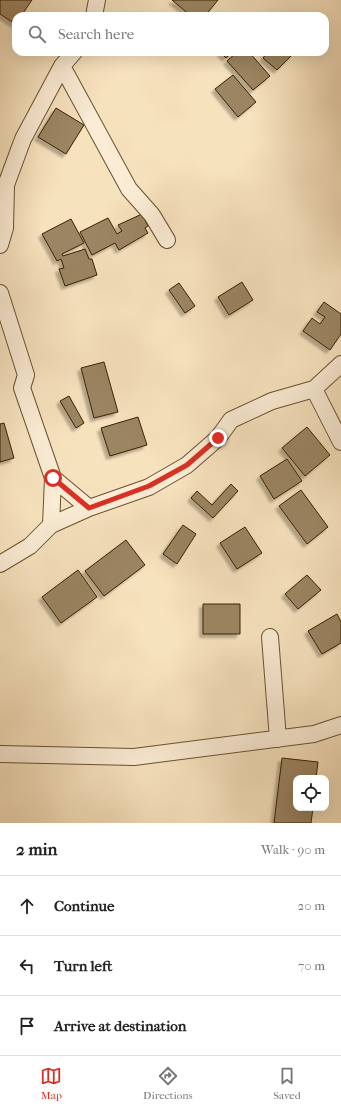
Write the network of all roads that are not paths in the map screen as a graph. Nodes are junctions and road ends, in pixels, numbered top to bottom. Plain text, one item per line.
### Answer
1 (97, 0) edge
2 (95, 12) edge
3 (71, 56) edge
4 (62, 66) junction
5 (167, 240) dead end
6 (0, 245) edge
7 (0, 293) edge
8 (341, 364) edge
9 (314, 389) junction
10 (341, 442) edge
11 (53, 478) junction
12 (89, 508) junction
13 (51, 526) junction
14 (0, 564) edge
15 (270, 637) dead end
16 (341, 725) edge
17 (278, 738) junction
18 (0, 754) edge

1 - 2 street
3 - 4 street
4 - 5 street
4 - 6 street
7 - 11 street
8 - 9 street
9 - 10 street
9 - 12 street
11 - 12 street
11 - 13 street
12 - 13 street
13 - 14 street
15 - 17 street
16 - 17 street
17 - 18 street

